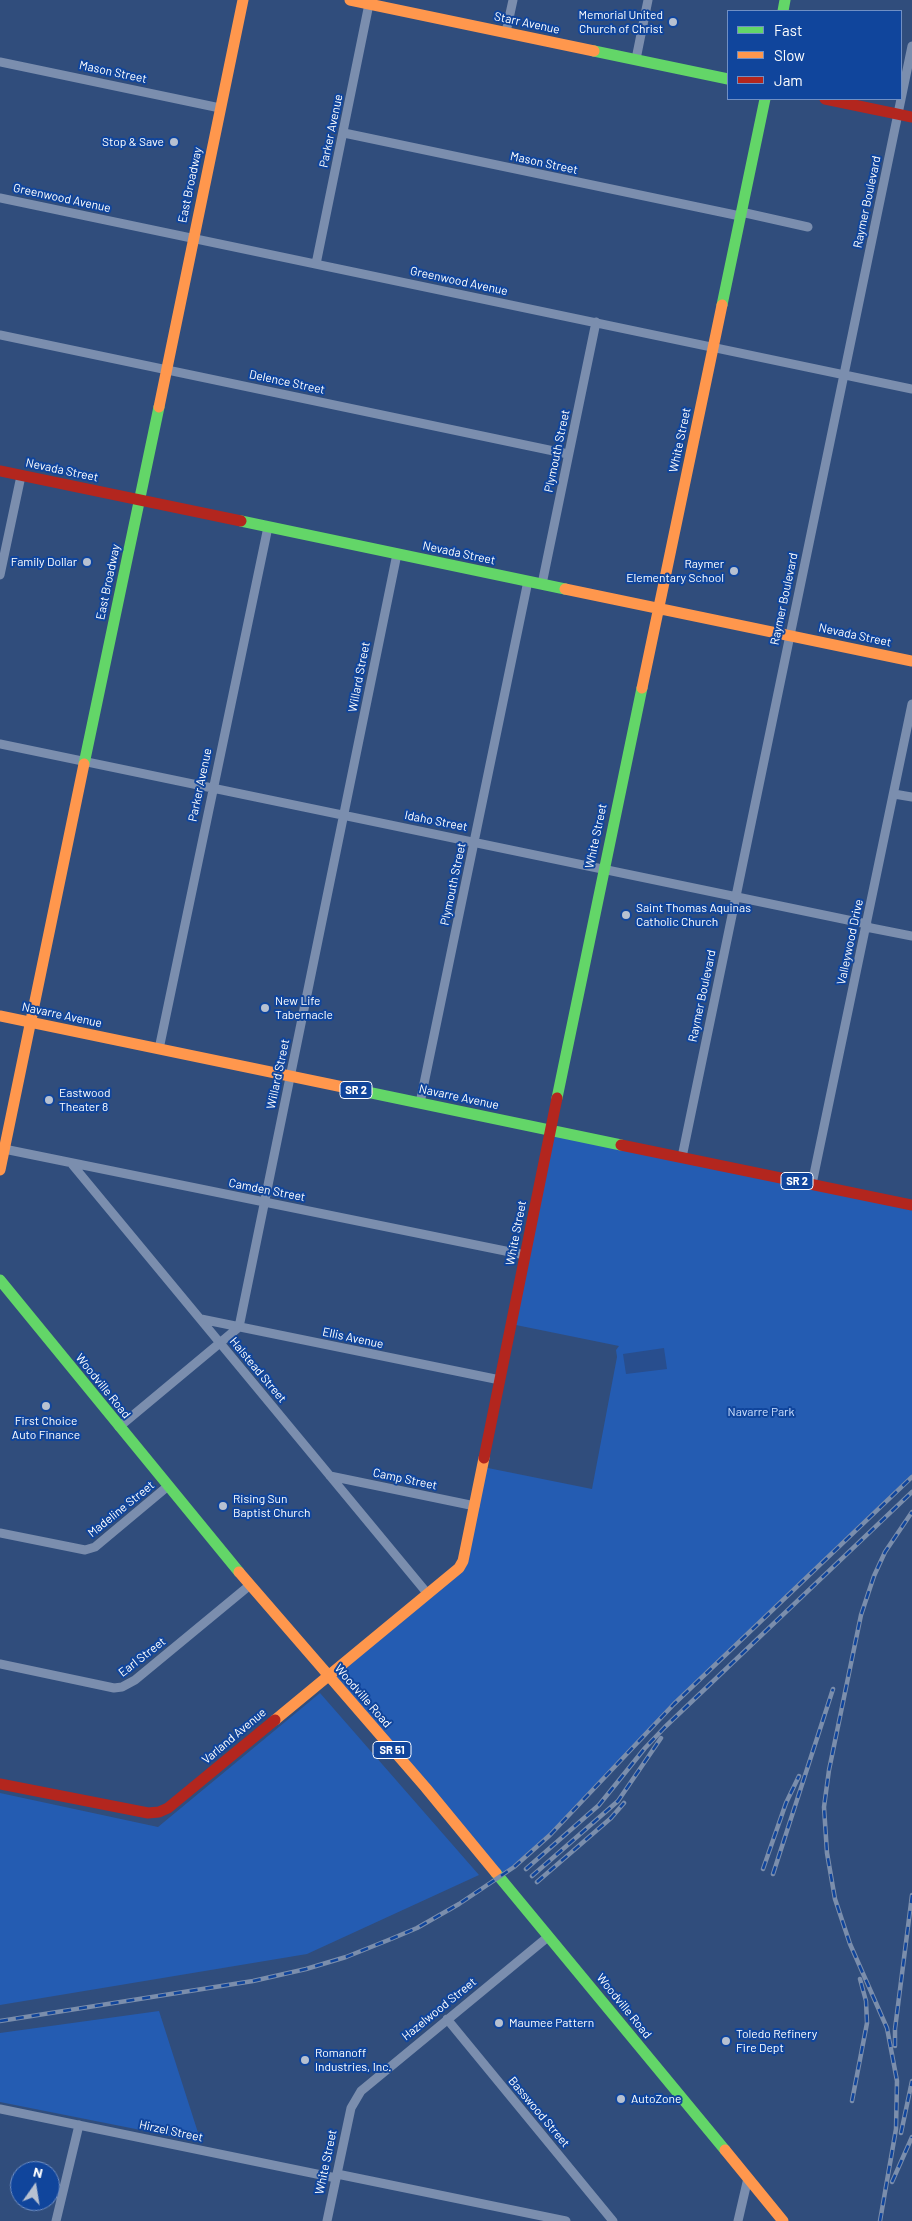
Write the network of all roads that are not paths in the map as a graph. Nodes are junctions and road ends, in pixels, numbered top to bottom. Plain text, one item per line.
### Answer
1 (243, 0) edge
2 (350, 0) edge
3 (513, 0) edge
4 (648, 0) edge
5 (374, 3) edge
6 (506, 32) junction
7 (912, 46) edge
8 (636, 60) junction
9 (0, 62) edge
10 (727, 79) edge
11 (902, 95) edge
12 (765, 100) edge
13 (830, 100) edge
14 (901, 100) edge
15 (220, 108) junction
16 (898, 114) junction
17 (912, 117) edge
18 (344, 133) junction
19 (0, 198) edge
20 (740, 214) junction
21 (808, 227) dead end
22 (193, 238) junction
23 (316, 264) junction
24 (596, 322) junction
25 (0, 335) edge
26 (714, 347) junction
27 (166, 370) junction
28 (844, 374) junction
29 (912, 389) edge
30 (568, 454) junction
31 (0, 471) edge
32 (20, 476) junction
33 (139, 500) junction
34 (268, 527) junction
35 (397, 554) junction
36 (0, 575) edge
37 (528, 581) junction
38 (542, 584) junction
39 (658, 608) junction
40 (789, 636) junction
41 (912, 661) edge
42 (912, 704) edge
43 (0, 744) edge
44 (85, 762) junction
45 (212, 788) junction
46 (894, 794) junction
47 (912, 797) edge
48 (344, 816) junction
49 (474, 841) junction
50 (604, 868) junction
51 (736, 896) junction
52 (866, 925) junction
53 (912, 936) edge
54 (0, 1016) edge
55 (30, 1022) junction
56 (159, 1049) junction
57 (290, 1076) junction
58 (420, 1103) junction
59 (550, 1130) junction
60 (4, 1149) junction
61 (682, 1157) junction
62 (71, 1162) junction
63 (0, 1170) edge
64 (812, 1184) junction
65 (264, 1202) junction
66 (912, 1205) edge
67 (526, 1255) junction
68 (0, 1280) edge
69 (201, 1320) junction
70 (239, 1327) junction
71 (220, 1343) junction
72 (500, 1380) junction
73 (119, 1428) junction
74 (330, 1476) junction
75 (168, 1486) junction
76 (475, 1506) junction
77 (0, 1533) edge
78 (450, 1575) joint
79 (250, 1585) junction
80 (427, 1592) junction
81 (0, 1664) edge
82 (328, 1676) junction
83 (0, 1784) edge
84 (549, 1936) junction
85 (447, 2019) junction
86 (351, 2108) joint
87 (0, 2109) edge
88 (79, 2125) junction
89 (337, 2176) junction
90 (748, 2178) junction
91 (56, 2221) edge
92 (327, 2221) edge
93 (566, 2221) edge
94 (613, 2221) edge
95 (738, 2221) edge
96 (783, 2221) edge

1 - 15 street, East Broadway
2 - 5 street, Starr Avenue
3 - 6 street
4 - 8 street
5 - 6 street, Starr Avenue
5 - 18 street, Parker Avenue
6 - 8 street, Starr Avenue
7 - 11 street, Raymer Boulevard
8 - 10 street, Starr Avenue
9 - 15 street, Mason Street
12 - 20 street, White Street
13 - 16 street
14 - 16 street, Raymer Boulevard
15 - 22 street, East Broadway
16 - 17 street
16 - 28 street, Raymer Boulevard
18 - 20 street, Mason Street
18 - 23 street, Parker Avenue
19 - 22 street, Greenwood Avenue
20 - 21 street, Mason Street
20 - 26 street, White Street
22 - 23 street, Greenwood Avenue
22 - 27 street, East Broadway
23 - 24 street, Greenwood Avenue
24 - 26 street, Greenwood Avenue
24 - 30 street, Plymouth Street
25 - 27 street, Delence Street
26 - 28 street, Greenwood Avenue
26 - 39 street, White Street
27 - 30 street, Delence Street
27 - 33 street, East Broadway
28 - 29 street, Greenwood Avenue
28 - 40 street, Raymer Boulevard
30 - 38 street, Plymouth Street
31 - 32 street, Nevada Street
32 - 33 street, Nevada Street
32 - 36 street
33 - 34 street, Nevada Street
33 - 44 street, East Broadway
34 - 35 street, Nevada Street
34 - 45 street, Parker Avenue
35 - 37 street, Nevada Street
35 - 48 street, Willard Street
37 - 38 street, Nevada Street
37 - 49 street, Plymouth Street
38 - 39 street, Nevada Street
39 - 40 street, Nevada Street
39 - 50 street, White Street
40 - 41 street, Nevada Street
40 - 51 street, Raymer Boulevard
42 - 46 street, Valleywood Drive
43 - 44 street, Idaho Street
44 - 45 street, Idaho Street
44 - 55 street, East Broadway
45 - 48 street, Idaho Street
45 - 56 street, Parker Avenue
46 - 47 street
46 - 52 street, Valleywood Drive
48 - 49 street, Idaho Street
48 - 57 street, Willard Street
49 - 50 street, Idaho Street
49 - 58 street, Plymouth Street
50 - 51 street, Idaho Street
50 - 59 street, White Street
51 - 52 street, Idaho Street
51 - 61 street, Raymer Boulevard
52 - 53 street, Idaho Street
52 - 64 street, Valleywood Drive
54 - 55 street, Navarre Avenue / SR 2
55 - 56 street, Navarre Avenue / SR 2
55 - 60 street, East Broadway
56 - 57 street, Navarre Avenue / SR 2
57 - 58 street, Navarre Avenue / SR 2
57 - 65 street, Willard Street
58 - 59 street, Navarre Avenue / SR 2
59 - 61 street, Navarre Avenue / SR 2
59 - 67 street, White Street
60 - 62 street, Camden Street
60 - 63 street, East Broadway
61 - 64 street, Navarre Avenue / SR 2
62 - 65 street, Camden Street
62 - 69 street, Halstead Street
64 - 66 street, Navarre Avenue / SR 2
65 - 67 street, Camden Street
65 - 70 street, Willard Street
67 - 72 street, White Street
68 - 73 street, Woodville Road / SR 51
69 - 70 street, Ellis Avenue
69 - 71 street, Halstead Street
70 - 71 street
70 - 72 street, Ellis Avenue
71 - 73 street
71 - 74 street, Halstead Street
72 - 76 street, White Street
73 - 75 street, Woodville Road / SR 51
74 - 76 street, Camp Street
74 - 80 street, Halstead Street
75 - 77 street, Madeline Street
75 - 79 street, Woodville Road / SR 51
76 - 78 street, White Street
78 - 80 street, Varland Avenue
79 - 81 street, Earl Street
79 - 82 street, Woodville Road / SR 51
80 - 82 street, Varland Avenue
82 - 83 street, Varland Avenue
82 - 84 street, Woodville Road / SR 51
84 - 85 street, Hazelwood Street
84 - 90 street, Woodville Road / SR 51
85 - 86 street, Hazelwood Street
85 - 94 street, Basswood Street
86 - 89 street, White Street
87 - 88 street, Hirzel Street
88 - 89 street, Hirzel Street
88 - 91 street
89 - 92 street, White Street
89 - 93 street, Hirzel Street
90 - 95 street
90 - 96 street, Woodville Road / SR 51

